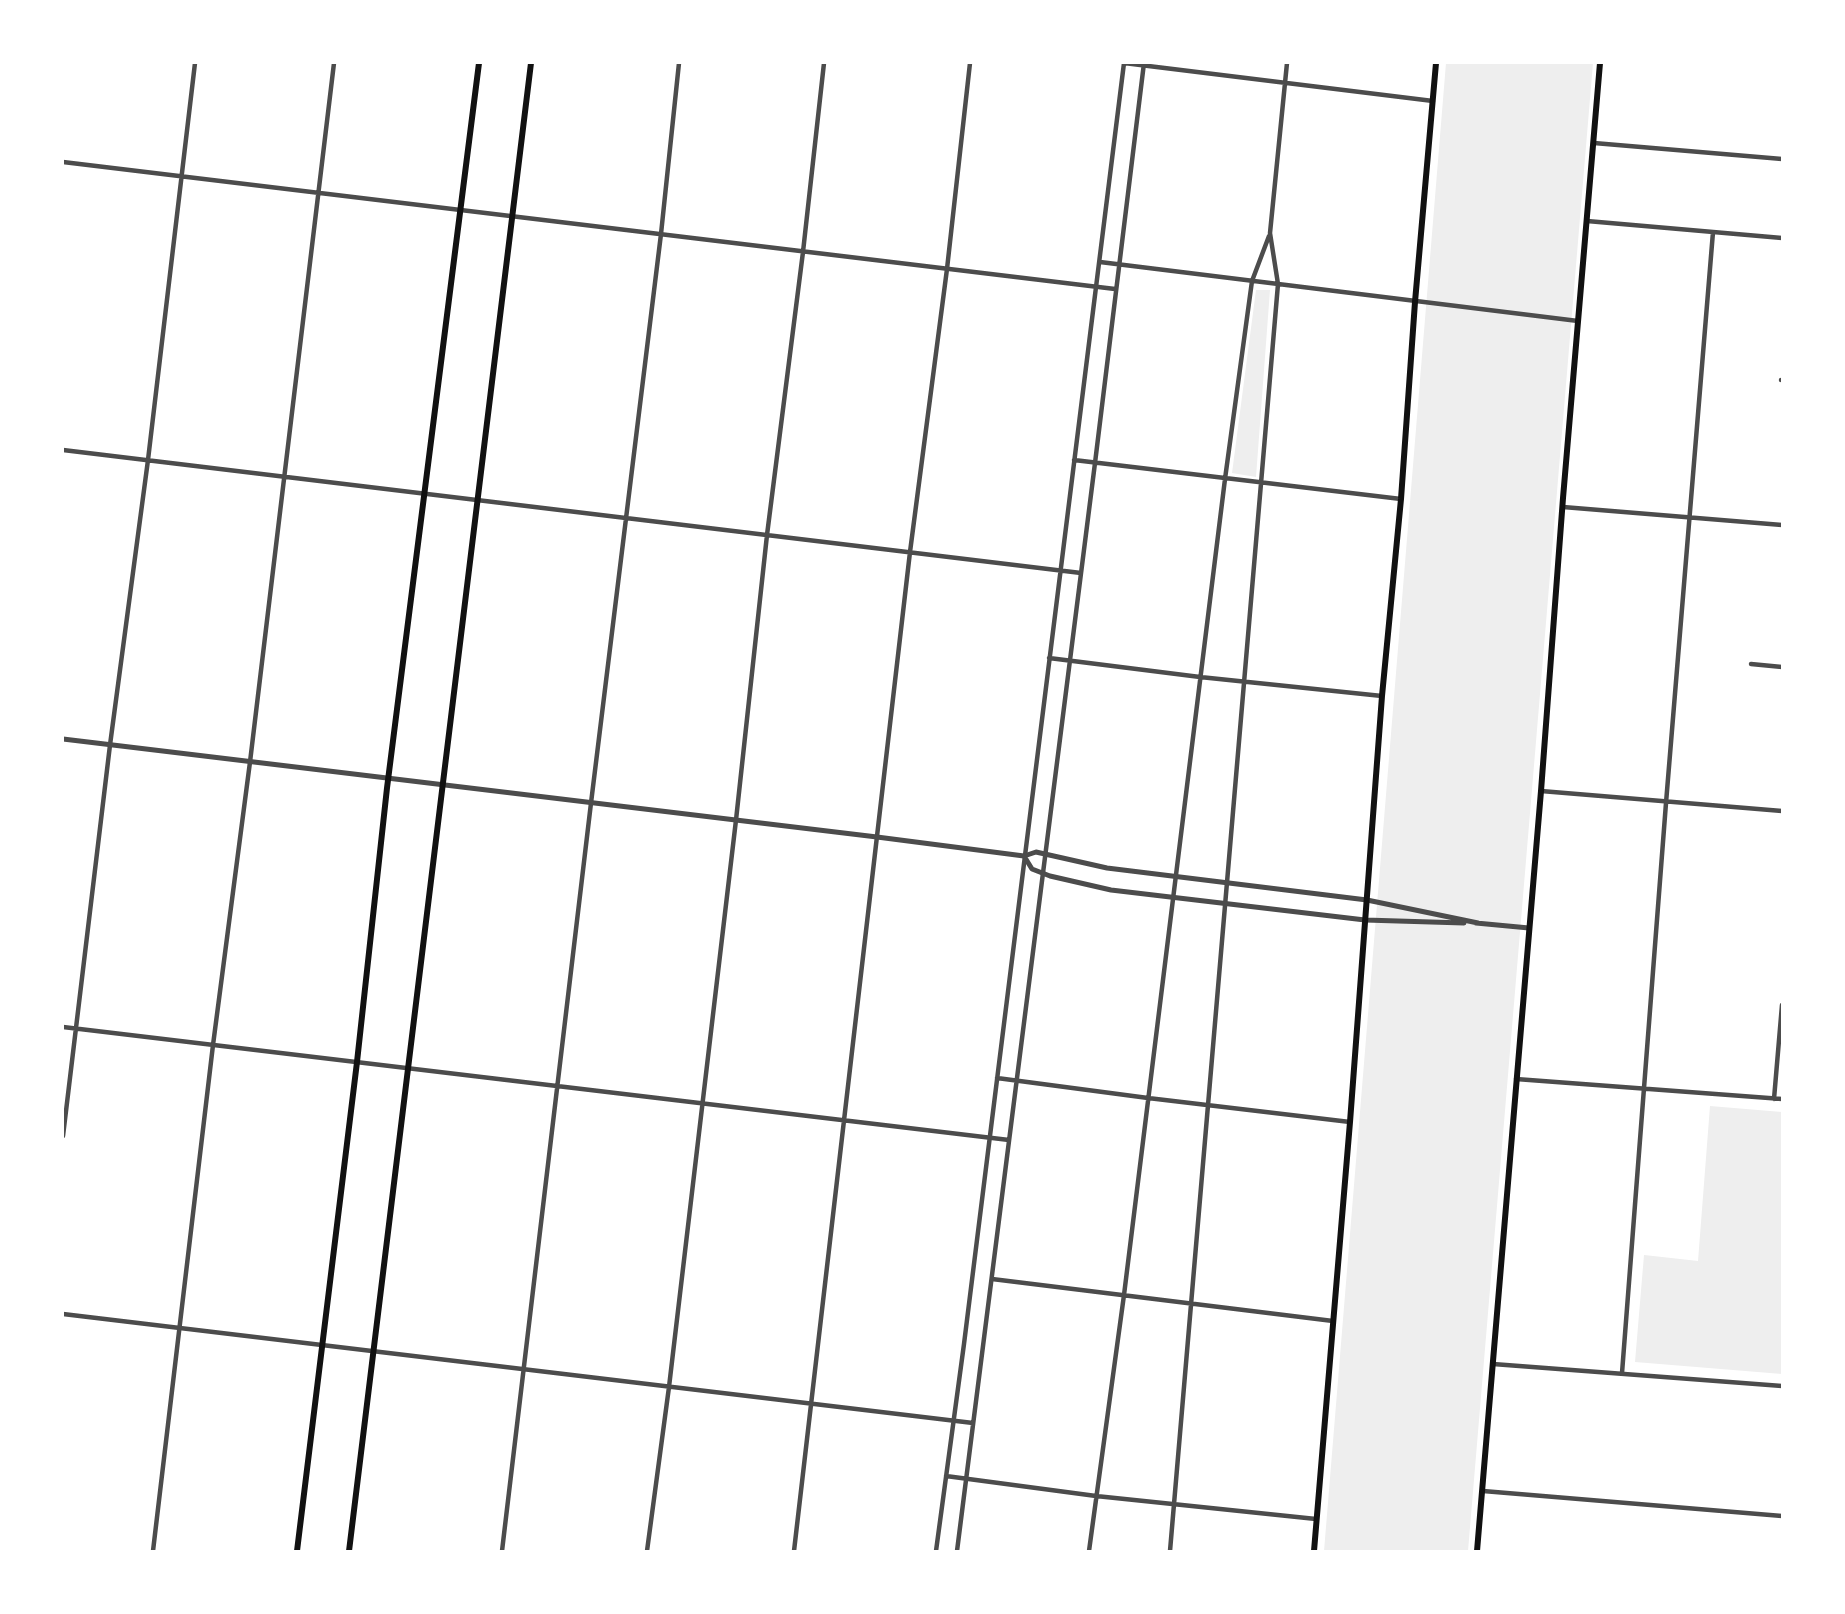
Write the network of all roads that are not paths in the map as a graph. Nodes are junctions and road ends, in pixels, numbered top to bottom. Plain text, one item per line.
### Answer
1 (195, 63) edge
2 (334, 63) edge
3 (479, 63) edge
4 (531, 63) edge
5 (679, 63) edge
6 (824, 63) edge
7 (970, 63) edge
8 (1124, 63) edge
9 (1287, 63) edge
10 (1436, 63) edge
11 (1600, 63) edge
12 (1143, 64) edge
13 (1285, 84) junction
14 (1433, 101) junction
15 (1594, 143) junction
16 (1782, 159) edge
17 (63, 162) edge
18 (182, 176) junction
19 (319, 193) junction
20 (461, 210) junction
21 (512, 216) junction
22 (1587, 221) junction
23 (1713, 232) junction
24 (1270, 233) junction
25 (661, 234) junction
26 (1782, 238) edge
27 (803, 252) junction
28 (1100, 262) junction
29 (1119, 264) junction
30 (947, 269) junction
31 (1252, 281) junction
32 (1278, 284) junction
33 (1096, 287) junction
34 (1115, 289) junction
35 (1415, 302) junction
36 (1578, 321) junction
37 (63, 450) edge
38 (148, 460) junction
39 (1074, 460) junction
40 (1095, 463) junction
41 (284, 477) junction
42 (1225, 479) junction
43 (1261, 483) junction
44 (425, 494) junction
45 (1401, 499) junction
46 (478, 500) junction
47 (1563, 507) junction
48 (626, 518) junction
49 (1690, 518) junction
50 (1782, 525) edge
51 (766, 535) junction
52 (910, 552) junction
53 (1061, 570) junction
54 (1081, 573) junction
55 (1050, 658) junction
56 (1069, 661) junction
57 (1751, 664) dead end
58 (1782, 667) edge
59 (1200, 677) junction
60 (1245, 681) junction
61 (1382, 696) junction
62 (63, 739) edge
63 (110, 745) junction
64 (250, 762) junction
65 (388, 779) junction
66 (442, 786) junction
67 (1541, 791) junction
68 (591, 803) junction
69 (1666, 803) junction
70 (1782, 811) edge
71 (736, 820) junction
72 (877, 837) junction
73 (1045, 854) junction
74 (1024, 856) junction
75 (1042, 873) junction
76 (1174, 878) junction
77 (1227, 883) junction
78 (1173, 898) junction
79 (1367, 900) junction
80 (1225, 905) junction
81 (1365, 920) junction
82 (1478, 923) junction
83 (1529, 928) junction
84 (1782, 1005) edge
85 (63, 1027) edge
86 (76, 1028) junction
87 (213, 1045) junction
88 (357, 1062) junction
89 (407, 1068) junction
90 (997, 1078) junction
91 (1516, 1079) junction
92 (1017, 1081) junction
93 (558, 1086) junction
94 (1645, 1089) junction
95 (1148, 1098) junction
96 (1774, 1099) junction
97 (1782, 1100) edge
98 (702, 1103) junction
99 (1209, 1105) junction
100 (845, 1120) junction
101 (1350, 1122) junction
102 (63, 1136) edge
103 (989, 1138) junction
104 (1009, 1140) junction
105 (992, 1279) junction
106 (1124, 1295) junction
107 (1192, 1305) junction
108 (63, 1314) edge
109 (1333, 1321) junction
110 (180, 1328) junction
111 (322, 1345) junction
112 (372, 1352) junction
113 (1492, 1364) junction
114 (524, 1369) junction
115 (1622, 1373) junction
116 (1782, 1386) edge
117 (669, 1387) junction
118 (812, 1404) junction
119 (953, 1421) junction
120 (973, 1423) junction
121 (946, 1476) junction
122 (966, 1479) junction
123 (1482, 1491) junction
124 (1096, 1496) junction
125 (1174, 1505) junction
126 (1782, 1516) edge
127 (1316, 1519) junction
128 (153, 1551) edge
129 (297, 1551) edge
130 (348, 1551) edge
131 (502, 1551) edge
132 (647, 1551) edge
133 (794, 1551) edge
134 (936, 1551) edge
135 (957, 1551) edge
136 (1089, 1551) edge
137 (1170, 1551) edge
138 (1314, 1551) edge
139 (1477, 1551) edge

1 - 18 street
2 - 19 street
3 - 20 main road
4 - 21 main road
5 - 25 street
6 - 27 street
7 - 30 street
8 - 12 street
8 - 28 street
9 - 13 street
10 - 14 main road
11 - 15 main road
12 - 13 street
12 - 29 street
13 - 14 street
13 - 24 street
14 - 35 main road
15 - 16 street
15 - 22 main road
17 - 18 street
18 - 19 street
18 - 38 street
19 - 20 street
19 - 41 street
20 - 21 street
20 - 44 main road
21 - 25 street
21 - 46 main road
22 - 23 street
22 - 36 main road
23 - 26 street
23 - 49 street
24 - 31 street
24 - 32 street
25 - 27 street
25 - 48 street
27 - 30 street
27 - 51 street
28 - 29 street
28 - 33 street
29 - 31 street
29 - 34 street
30 - 33 street
30 - 52 street
31 - 32 street
31 - 42 street
32 - 35 street
32 - 43 street
33 - 34 street
33 - 39 street
34 - 40 street
35 - 36 street
35 - 45 main road
36 - 47 main road
37 - 38 street
38 - 41 street
38 - 63 street
39 - 40 street
39 - 53 street
40 - 42 street
40 - 54 street
41 - 44 street
41 - 64 street
42 - 43 street
42 - 59 street
43 - 45 street
43 - 60 street
44 - 46 street
44 - 65 main road
45 - 61 main road
46 - 48 street
46 - 66 main road
47 - 49 street
47 - 67 main road
48 - 51 street
48 - 68 street
49 - 50 street
49 - 69 street
51 - 52 street
51 - 71 street
52 - 53 street
52 - 72 street
53 - 54 street
53 - 55 street
54 - 56 street
55 - 56 street
55 - 74 street
56 - 59 street
56 - 73 street
57 - 58 street
59 - 60 street
59 - 76 street
60 - 61 street
60 - 77 street
61 - 79 main road
62 - 63 street
63 - 64 street
63 - 86 street
64 - 65 street
64 - 87 street
65 - 66 street
65 - 88 main road
66 - 68 street
66 - 89 main road
67 - 69 street
67 - 83 main road
68 - 71 street
68 - 93 street
69 - 70 street
69 - 94 street
71 - 72 street
71 - 98 street
72 - 74 street
72 - 100 street
73 - 74 street
73 - 75 street
73 - 76 street
74 - 75 street
74 - 90 street
75 - 78 street
75 - 92 street
76 - 77 street
76 - 78 street
77 - 79 street
77 - 80 street
78 - 80 street
78 - 95 street
79 - 81 main road
79 - 82 street
80 - 81 street
80 - 99 street
81 - 82 street
81 - 101 main road
82 - 83 street
83 - 91 main road
84 - 96 street
85 - 86 street
86 - 87 street
86 - 102 street
87 - 88 street
87 - 110 street
88 - 89 street
88 - 111 main road
89 - 93 street
89 - 112 main road
90 - 92 street
90 - 103 street
91 - 94 street
91 - 113 main road
92 - 95 street
92 - 104 street
93 - 98 street
93 - 114 street
94 - 96 street
94 - 115 street
95 - 99 street
95 - 106 street
96 - 97 street
98 - 100 street
98 - 117 street
99 - 101 street
99 - 107 street
100 - 103 street
100 - 118 street
101 - 109 main road
103 - 104 street
103 - 119 street
104 - 105 street
105 - 106 street
105 - 120 street
106 - 107 street
106 - 124 street
107 - 109 street
107 - 125 street
108 - 110 street
109 - 127 main road
110 - 111 street
110 - 128 street
111 - 112 street
111 - 129 main road
112 - 114 street
112 - 130 main road
113 - 115 street
113 - 123 main road
114 - 117 street
114 - 131 street
115 - 116 street
117 - 118 street
117 - 132 street
118 - 119 street
118 - 133 street
119 - 120 street
119 - 121 street
120 - 122 street
121 - 122 street
121 - 134 street
122 - 124 street
122 - 135 street
123 - 126 street
123 - 139 main road
124 - 125 street
124 - 136 street
125 - 127 street
125 - 137 street
127 - 138 main road

